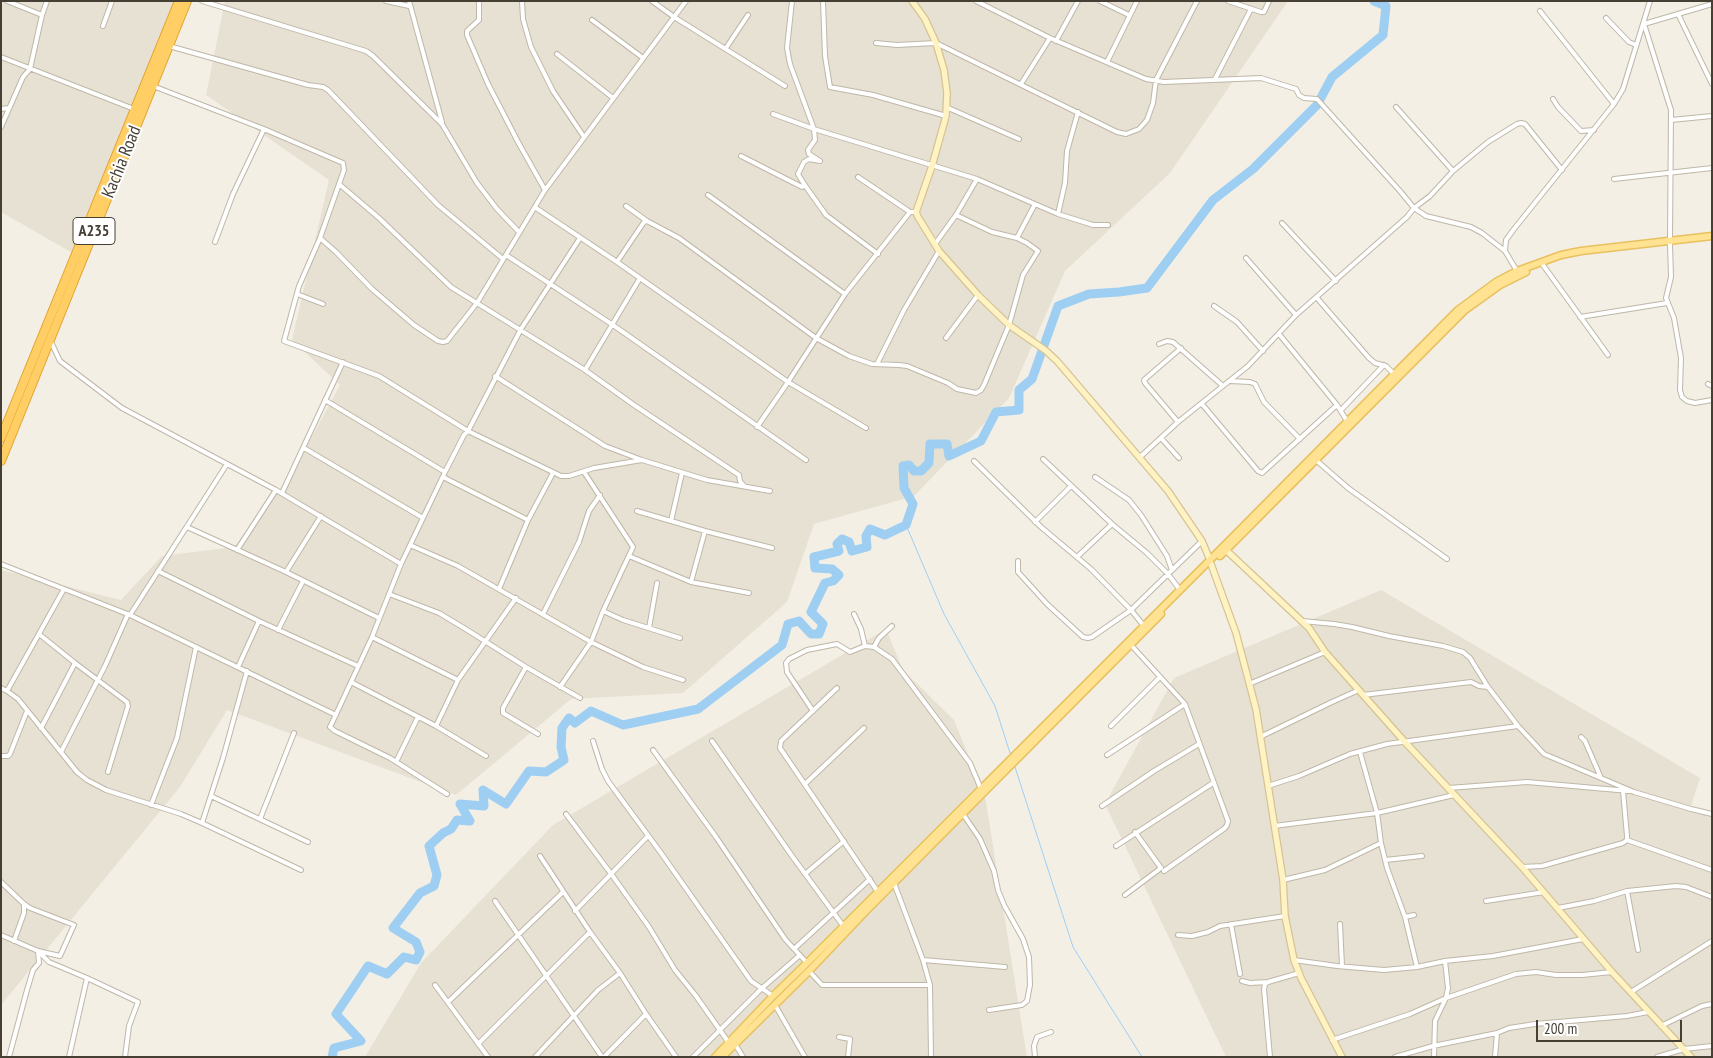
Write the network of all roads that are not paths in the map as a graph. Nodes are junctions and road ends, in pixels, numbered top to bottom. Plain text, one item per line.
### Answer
1 (7, 1) edge
2 (47, 1) edge
3 (112, 1) edge
4 (179, 1) edge
5 (187, 1) edge
6 (203, 1) edge
7 (386, 1) edge
8 (479, 1) edge
9 (522, 1) edge
10 (652, 1) edge
11 (686, 1) edge
12 (792, 1) edge
13 (824, 1) edge
14 (912, 1) edge
15 (976, 1) edge
16 (1078, 1) edge
17 (1100, 1) edge
18 (1137, 1) edge
19 (1197, 1) edge
20 (1228, 1) edge
21 (1269, 1) edge
22 (1650, 1) edge
23 (409, 4) edge
24 (1712, 4) edge
25 (1251, 9) junction
26 (1540, 11) dead end
27 (1678, 14) junction
28 (1130, 15) junction
29 (42, 16) junction
30 (748, 16) dead end
31 (674, 17) junction
32 (1606, 18) dead end
33 (592, 20) dead end
34 (1644, 24) junction
35 (103, 26) dead end
36 (1050, 38) junction
37 (1056, 40) junction
38 (936, 42) junction
39 (876, 43) dead end
40 (169, 46) junction
41 (1636, 46) junction
42 (726, 48) junction
43 (557, 54) dead end
44 (1, 57) edge
45 (643, 58) junction
46 (1107, 62) junction
47 (30, 69) junction
48 (1215, 79) junction
49 (1156, 80) junction
50 (1021, 84) junction
51 (1712, 84) edge
52 (153, 86) junction
53 (786, 86) dead end
54 (613, 98) junction
55 (1553, 98) dead end
56 (1614, 104) junction
57 (946, 107) junction
58 (1396, 107) dead end
59 (9, 108) junction
60 (1, 109) edge
61 (135, 110) junction
62 (1078, 112) junction
63 (773, 114) dead end
64 (946, 116) junction
65 (1712, 116) edge
66 (1671, 120) junction
67 (442, 124) junction
68 (1, 127) edge
69 (264, 129) junction
70 (814, 129) junction
71 (1594, 130) junction
72 (584, 137) junction
73 (1019, 139) dead end
74 (741, 156) dead end
75 (932, 166) junction
76 (1712, 168) edge
77 (1562, 170) junction
78 (1453, 171) junction
79 (1671, 172) junction
80 (858, 177) dead end
81 (977, 179) junction
82 (1614, 179) dead end
83 (339, 184) junction
84 (804, 184) junction
85 (545, 190) junction
86 (708, 194) dead end
87 (1035, 204) junction
88 (626, 206) dead end
89 (536, 208) junction
90 (1414, 208) junction
91 (913, 212) junction
92 (956, 214) junction
93 (1058, 214) junction
94 (648, 221) junction
95 (1282, 222) dead end
96 (1108, 224) dead end
97 (519, 232) junction
98 (1712, 236) edge
99 (320, 238) junction
100 (580, 238) junction
101 (1017, 238) junction
102 (1712, 240) edge
103 (215, 242) dead end
104 (1670, 242) junction
105 (935, 244) junction
106 (940, 251) junction
107 (1505, 251) junction
108 (878, 254) junction
109 (504, 257) junction
110 (1246, 258) dead end
111 (616, 262) junction
112 (1543, 265) junction
113 (1517, 271) junction
114 (640, 278) junction
115 (1336, 281) junction
116 (551, 284) junction
117 (297, 294) junction
118 (845, 294) junction
119 (978, 295) junction
120 (1317, 298) junction
121 (477, 303) junction
122 (1667, 303) junction
123 (323, 304) dead end
124 (1214, 306) dead end
125 (1296, 315) junction
126 (1580, 317) junction
127 (613, 325) junction
128 (1009, 325) junction
129 (521, 329) junction
130 (1279, 334) junction
131 (816, 338) junction
132 (946, 338) dead end
133 (50, 339) junction
134 (1159, 344) dead end
135 (1181, 348) junction
136 (1263, 351) junction
137 (1608, 355) dead end
138 (342, 362) junction
139 (877, 364) junction
140 (1384, 365) junction
141 (585, 370) junction
142 (1394, 374) junction
143 (495, 376) junction
144 (1230, 381) junction
145 (788, 382) junction
146 (1223, 386) junction
147 (325, 400) junction
148 (1712, 400) edge
149 (1202, 404) junction
150 (1337, 405) junction
151 (1341, 410) junction
152 (1347, 421) junction
153 (4, 422) edge
154 (1178, 422) junction
155 (756, 427) junction
156 (866, 428) dead end
157 (468, 431) junction
158 (1, 438) edge
159 (1161, 438) junction
160 (1300, 439) junction
161 (304, 448) junction
162 (1139, 458) junction
163 (1179, 458) dead end
164 (1043, 459) dead end
165 (642, 460) junction
166 (806, 460) dead end
167 (1316, 460) junction
168 (1, 461) edge
169 (974, 461) dead end
170 (227, 464) junction
171 (584, 472) junction
172 (553, 473) junction
173 (682, 473) junction
174 (444, 474) junction
175 (1095, 477) dead end
176 (744, 486) junction
177 (1071, 486) junction
178 (276, 490) junction
179 (1283, 490) junction
180 (770, 491) dead end
181 (282, 493) junction
182 (600, 495) junction
183 (637, 511) dead end
184 (321, 516) junction
185 (423, 518) junction
186 (528, 520) junction
187 (671, 521) junction
188 (1035, 522) junction
189 (1112, 524) junction
190 (187, 527) junction
191 (705, 531) junction
192 (1202, 541) junction
193 (410, 545) junction
194 (772, 548) dead end
195 (237, 550) junction
196 (1226, 550) junction
197 (629, 556) junction
198 (1077, 557) junction
199 (1447, 559) dead end
200 (1018, 561) dead end
201 (1210, 562) junction
202 (1, 564) edge
203 (401, 564) junction
204 (1172, 570) junction
205 (158, 571) junction
206 (286, 572) junction
207 (1168, 574) junction
208 (303, 582) junction
209 (691, 582) junction
210 (657, 583) dead end
211 (499, 588) junction
212 (64, 589) junction
213 (1180, 590) junction
214 (389, 594) junction
215 (748, 594) dead end
216 (516, 598) junction
217 (1131, 610) junction
218 (603, 611) junction
219 (543, 614) junction
220 (854, 614) dead end
221 (129, 615) junction
222 (379, 618) junction
223 (259, 621) junction
224 (1300, 621) junction
225 (892, 626) dead end
226 (1144, 626) junction
227 (649, 628) junction
228 (278, 630) junction
229 (39, 634) junction
230 (372, 638) junction
231 (680, 638) dead end
232 (486, 642) junction
233 (592, 642) junction
234 (1131, 645) junction
235 (865, 646) junction
236 (196, 647) junction
237 (874, 647) junction
238 (1325, 652) junction
239 (75, 663) junction
240 (358, 666) junction
241 (526, 667) junction
242 (238, 668) junction
243 (247, 672) junction
244 (1160, 677) junction
245 (98, 680) junction
246 (458, 680) junction
247 (683, 680) dead end
248 (350, 682) junction
249 (1249, 684) junction
250 (560, 687) junction
251 (1488, 687) junction
252 (1, 688) edge
253 (837, 688) dead end
254 (7, 691) junction
255 (1361, 693) junction
256 (580, 698) dead end
257 (1185, 704) junction
258 (813, 711) junction
259 (27, 712) junction
260 (336, 715) junction
261 (418, 716) junction
262 (436, 726) junction
263 (1111, 726) dead end
264 (1518, 726) junction
265 (41, 728) junction
266 (864, 728) dead end
267 (294, 733) dead end
268 (538, 734) dead end
269 (1260, 737) junction
270 (1581, 737) dead end
271 (593, 741) dead end
272 (712, 741) dead end
273 (1404, 741) junction
274 (1199, 744) junction
275 (653, 750) dead end
276 (61, 752) junction
277 (1360, 752) junction
278 (1107, 755) dead end
279 (1, 756) edge
280 (486, 756) dead end
281 (396, 762) junction
282 (108, 772) dead end
283 (1601, 778) junction
284 (1214, 783) junction
285 (805, 784) junction
286 (1268, 786) junction
287 (981, 788) junction
288 (1449, 788) junction
289 (1623, 791) junction
290 (1634, 792) junction
291 (447, 794) dead end
292 (1454, 795) junction
293 (211, 796) junction
294 (151, 804) junction
295 (1102, 806) dead end
296 (1377, 813) junction
297 (566, 814) dead end
298 (963, 814) junction
299 (1712, 814) edge
300 (260, 819) junction
301 (202, 823) junction
302 (1274, 826) junction
303 (1135, 832) junction
304 (648, 836) junction
305 (1627, 840) junction
306 (844, 841) junction
307 (308, 842) dead end
308 (1380, 843) junction
309 (1116, 846) dead end
310 (540, 856) dead end
311 (1422, 856) dead end
312 (1385, 860) junction
313 (1522, 867) junction
314 (302, 870) dead end
315 (1712, 870) edge
316 (1164, 871) dead end
317 (805, 874) junction
318 (612, 875) junction
319 (870, 878) junction
320 (1282, 880) junction
321 (1, 882) edge
322 (894, 883) junction
323 (1627, 891) junction
324 (563, 892) junction
325 (878, 892) junction
326 (1544, 892) junction
327 (1125, 895) dead end
328 (1712, 897) edge
329 (495, 901) dead end
330 (1486, 901) dead end
331 (24, 904) junction
332 (1558, 908) junction
333 (575, 911) junction
334 (834, 913) junction
335 (1414, 915) dead end
336 (1285, 916) junction
337 (1405, 917) junction
338 (1231, 924) junction
339 (1340, 924) dead end
340 (844, 927) junction
341 (590, 932) junction
342 (1178, 935) dead end
343 (1, 936) edge
344 (519, 936) junction
345 (1583, 939) junction
346 (14, 941) junction
347 (1712, 941) edge
348 (794, 949) junction
349 (1638, 950) dead end
350 (38, 951) junction
351 (800, 955) junction
352 (923, 960) junction
353 (1294, 960) junction
354 (1445, 961) junction
355 (807, 963) junction
356 (1342, 966) junction
357 (1006, 967) dead end
358 (1417, 967) junction
359 (809, 971) junction
360 (1612, 972) junction
361 (620, 973) junction
362 (1299, 973) junction
363 (1240, 974) dead end
364 (546, 975) junction
365 (87, 978) junction
366 (1242, 981) dead end
367 (1268, 982) junction
368 (435, 985) dead end
369 (930, 985) junction
370 (761, 989) junction
371 (1631, 992) junction
372 (773, 996) junction
373 (1446, 998) junction
374 (448, 1002) junction
375 (775, 1004) junction
376 (1712, 1004) edge
377 (989, 1010) dead end
378 (1648, 1012) junction
379 (646, 1014) junction
380 (574, 1017) junction
381 (1661, 1026) junction
382 (720, 1030) junction
383 (1051, 1032) dead end
384 (1497, 1033) junction
385 (839, 1037) dead end
386 (1332, 1040) junction
387 (732, 1043) junction
388 (478, 1044) junction
389 (1433, 1046) junction
390 (1712, 1046) edge
391 (1684, 1049) junction
392 (9, 1057) edge
393 (69, 1057) edge
394 (125, 1057) edge
395 (488, 1057) edge
396 (535, 1057) edge
397 (603, 1057) edge
398 (676, 1057) edge
399 (693, 1057) edge
400 (715, 1057) edge
401 (722, 1057) edge
402 (743, 1057) edge
403 (806, 1057) edge
404 (848, 1057) edge
405 (931, 1057) edge
406 (1035, 1057) edge
407 (1270, 1057) edge
408 (1342, 1057) edge
409 (1395, 1057) edge
410 (1434, 1057) edge
411 (1495, 1057) edge
412 (1656, 1057) edge
413 (1691, 1057) edge

1 - 29 street
2 - 29 street
3 - 35 street
4 - 61 highway, Kachia Road / A235
5 - 40 highway, Kachia Road / A235
6 - 67 street
7 - 23 street
8 - 85 street
9 - 72 street
10 - 31 street
11 - 31 street
12 - 70 street
13 - 64 street
14 - 38 street
15 - 36 street
16 - 37 street
17 - 28 street
18 - 28 street
19 - 49 street
20 - 25 street
21 - 25 street
22 - 34 street
23 - 67 street
24 - 27 street
25 - 48 street
26 - 56 street
27 - 34 street
27 - 51 street
28 - 46 street
29 - 47 street
30 - 42 street
31 - 42 street
31 - 45 street
32 - 41 street
33 - 45 street
34 - 41 street
34 - 66 street
36 - 37 street
36 - 50 street
37 - 46 street
38 - 39 street
38 - 50 street
38 - 57 street
40 - 52 highway, Kachia Road / A235
40 - 109 street
41 - 56 street
42 - 53 street
43 - 54 street
44 - 47 street
45 - 54 street
46 - 49 street
47 - 59 street
47 - 61 street
48 - 49 street
48 - 90 street
49 - 62 street
50 - 62 street
52 - 69 street
52 - 133 highway, Kachia Road / A235
54 - 72 street
55 - 71 street
56 - 71 street
57 - 64 street
57 - 73 street
58 - 78 street
59 - 60 street
59 - 68 street
61 - 153 highway, Kachia Road / A235
62 - 93 street
63 - 70 street
64 - 75 street
65 - 66 street
66 - 79 street
67 - 97 street
69 - 83 street
69 - 103 street
70 - 75 street
70 - 84 street
71 - 77 street
72 - 85 street
74 - 84 street
75 - 81 street
75 - 91 street
76 - 79 street
77 - 78 street
77 - 107 street
78 - 90 street
79 - 82 street
79 - 104 street
80 - 91 street
81 - 87 street
81 - 92 street
83 - 99 street
83 - 121 street
84 - 108 street
85 - 89 street
86 - 118 street
87 - 93 street
87 - 101 street
88 - 94 street
89 - 97 street
89 - 100 street
90 - 107 street
90 - 115 street
91 - 105 street
91 - 108 street
92 - 101 street
92 - 105 street
93 - 96 street
94 - 111 street
94 - 131 street
95 - 115 street
97 - 109 street
98 - 104 main road
99 - 117 street
99 - 121 street
100 - 111 street
100 - 116 street
101 - 128 street
102 - 104 main road
104 - 112 main road
104 - 113 main road
104 - 122 street
105 - 106 street
106 - 119 street
106 - 139 street
107 - 113 street
108 - 118 street
109 - 116 street
109 - 121 street
110 - 125 street
111 - 114 street
112 - 126 street
112 - 167 main road
113 - 142 main road
114 - 127 street
114 - 145 street
115 - 120 street
116 - 127 street
116 - 129 street
117 - 123 street
117 - 138 street
118 - 131 street
119 - 128 street
119 - 132 street
120 - 125 street
120 - 140 street
121 - 129 street
122 - 126 street
122 - 148 street
124 - 136 street
125 - 130 street
126 - 137 street
127 - 141 street
127 - 155 street
128 - 139 street
128 - 162 street
129 - 141 street
129 - 143 street
130 - 136 street
130 - 150 street
131 - 139 street
131 - 145 street
133 - 168 highway, Kachia Road / A235
133 - 170 street
134 - 135 street
135 - 146 street
135 - 154 street
136 - 144 street
138 - 147 street
138 - 157 street
140 - 142 street
140 - 151 street
141 - 176 street
142 - 152 main road
143 - 157 street
143 - 165 street
144 - 146 street
144 - 160 street
145 - 155 street
145 - 156 street
146 - 149 street
147 - 161 street
147 - 174 street
149 - 154 street
149 - 160 street
150 - 151 street
150 - 160 street
151 - 152 street
152 - 179 main road
153 - 158 highway, Kachia Road / A235
154 - 159 street
155 - 166 street
157 - 172 street
157 - 174 street
159 - 162 street
159 - 163 street
161 - 181 street
161 - 185 street
162 - 192 street
164 - 177 street
165 - 171 street
165 - 173 street
167 - 179 main road
167 - 199 street
169 - 188 street
170 - 178 street
170 - 190 street
171 - 172 street
171 - 182 street
172 - 186 street
173 - 176 street
173 - 187 street
174 - 185 street
174 - 186 street
175 - 204 street
176 - 180 street
177 - 188 street
177 - 189 street
178 - 181 street
178 - 195 street
179 - 196 main road
179 - 201 main road
181 - 184 street
182 - 197 street
182 - 219 street
183 - 187 street
184 - 203 street
184 - 206 street
185 - 193 street
186 - 211 street
187 - 191 street
188 - 198 street
189 - 198 street
189 - 207 street
190 - 195 street
190 - 205 street
191 - 194 street
191 - 209 street
192 - 201 street
192 - 204 street
193 - 203 street
193 - 211 street
195 - 206 street
196 - 201 main road
196 - 224 street
197 - 209 street
197 - 218 street
198 - 217 street
200 - 217 street
201 - 213 main road
201 - 234 main road
201 - 249 street
202 - 212 street
203 - 214 street
204 - 207 street
205 - 221 street
205 - 223 street
206 - 208 street
207 - 213 street
207 - 217 street
208 - 222 street
208 - 228 street
209 - 215 street
210 - 227 street
211 - 216 street
212 - 221 street
212 - 229 street
213 - 226 main road
214 - 222 street
214 - 232 street
216 - 219 street
216 - 232 street
217 - 226 street
218 - 227 street
218 - 233 street
219 - 233 street
220 - 235 street
221 - 236 street
221 - 245 street
222 - 230 street
223 - 228 street
223 - 242 street
224 - 238 street
224 - 251 street
225 - 237 street
226 - 287 main road
227 - 231 street
228 - 240 street
229 - 239 street
229 - 254 street
230 - 240 street
230 - 246 street
232 - 241 street
232 - 246 street
233 - 247 street
233 - 250 street
234 - 244 street
234 - 298 main road
235 - 237 street
235 - 258 street
236 - 242 street
236 - 294 street
237 - 287 street
238 - 249 street
238 - 255 street
239 - 245 street
239 - 265 street
240 - 248 street
241 - 250 street
241 - 268 street
242 - 243 street
243 - 260 street
243 - 293 street
244 - 257 street
244 - 263 street
245 - 276 street
245 - 282 street
246 - 262 street
248 - 260 street
248 - 261 street
249 - 269 street
250 - 256 street
251 - 255 street
251 - 264 street
252 - 254 street
253 - 258 street
254 - 259 street
255 - 269 street
255 - 273 street
257 - 274 street
257 - 278 street
258 - 285 street
259 - 265 street
259 - 279 street
260 - 281 street
261 - 262 street
261 - 281 street
262 - 280 street
264 - 273 street
264 - 283 street
265 - 276 street
266 - 285 street
267 - 300 street
269 - 286 street
270 - 283 street
271 - 304 street
272 - 317 street
273 - 277 street
273 - 288 street
274 - 284 street
274 - 295 street
275 - 348 street
276 - 294 street
277 - 286 street
277 - 296 street
281 - 291 street
283 - 290 street
284 - 303 street
284 - 316 street
285 - 306 street
286 - 302 street
287 - 325 main road
288 - 289 street
288 - 292 street
289 - 290 street
289 - 305 street
290 - 299 street
292 - 296 street
292 - 313 street
293 - 300 street
293 - 301 street
294 - 301 street
296 - 302 street
296 - 308 street
297 - 318 street
298 - 322 main road
298 - 377 street
300 - 307 street
301 - 314 street
302 - 320 street
303 - 309 street
303 - 327 street
304 - 318 street
304 - 370 street
305 - 313 street
305 - 315 street
306 - 317 street
306 - 319 street
308 - 312 street
308 - 320 street
310 - 324 street
311 - 312 street
312 - 337 street
313 - 326 street
317 - 334 street
318 - 333 street
318 - 382 street
319 - 325 street
319 - 334 street
320 - 336 street
321 - 331 street
322 - 352 street
322 - 359 main road
323 - 328 street
323 - 332 street
323 - 349 street
324 - 333 street
324 - 344 street
325 - 340 main road
326 - 330 street
326 - 332 street
329 - 344 street
331 - 346 street
331 - 350 street
332 - 345 street
333 - 341 street
334 - 340 street
334 - 348 street
335 - 337 street
336 - 338 street
336 - 353 street
337 - 358 street
338 - 342 street
338 - 363 street
339 - 356 street
340 - 355 main road
341 - 361 street
341 - 364 street
343 - 346 street
344 - 364 street
344 - 374 street
345 - 354 street
345 - 360 street
346 - 350 street
347 - 371 street
348 - 351 street
350 - 365 street
350 - 392 street
351 - 355 street
351 - 370 street
352 - 357 street
352 - 369 street
353 - 356 street
353 - 362 street
354 - 358 street
354 - 373 street
355 - 372 main road
356 - 358 street
359 - 369 street
359 - 375 main road
360 - 371 street
360 - 373 street
361 - 379 street
361 - 380 street
362 - 367 street
362 - 386 street
364 - 380 street
364 - 388 street
365 - 393 street
365 - 394 street
366 - 367 street
367 - 407 street
368 - 374 street
369 - 405 street
370 - 372 street
370 - 382 street
371 - 378 street
372 - 387 main road
373 - 386 street
373 - 389 street
374 - 388 street
375 - 387 main road
375 - 403 street
376 - 381 street
378 - 381 street
378 - 384 street
379 - 397 street
379 - 398 street
380 - 396 street
380 - 397 street
381 - 391 street
382 - 387 street
382 - 399 street
383 - 406 street
384 - 389 street
384 - 411 street
385 - 404 street
386 - 408 street
387 - 400 main road
387 - 401 main road
387 - 402 street
388 - 395 street
389 - 409 street
389 - 410 street
390 - 391 street
391 - 412 street
391 - 413 street

